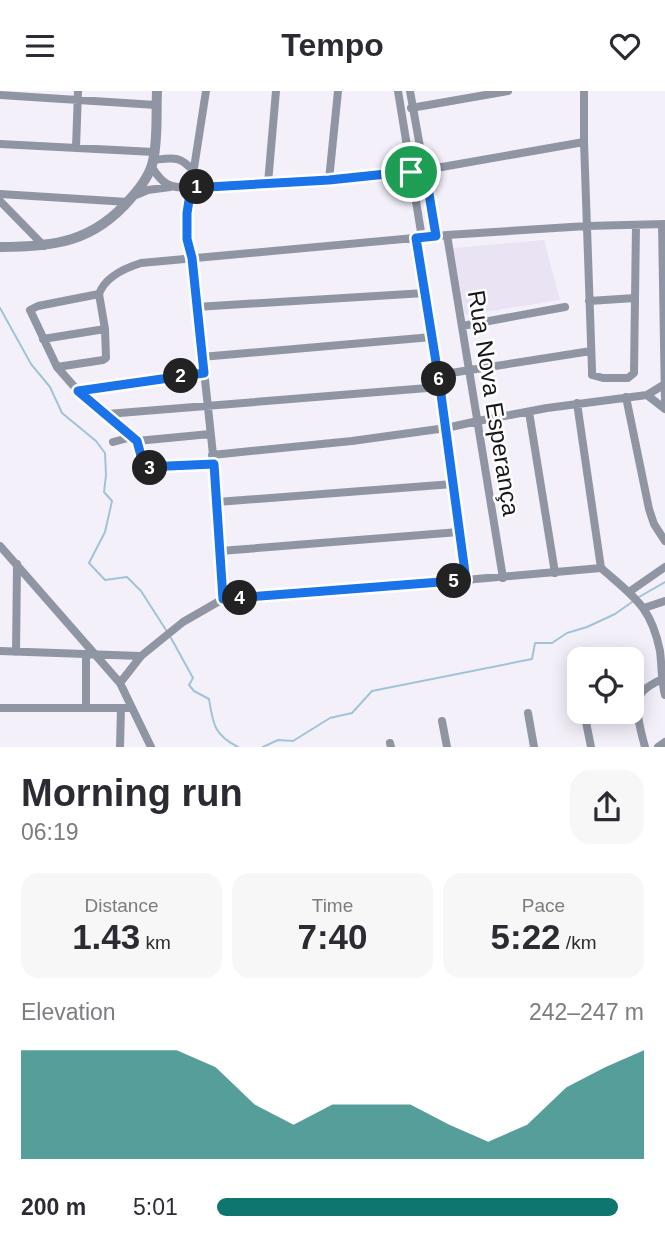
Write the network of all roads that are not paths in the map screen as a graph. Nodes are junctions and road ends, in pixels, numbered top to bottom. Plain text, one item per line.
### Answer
1 (157, 91) edge
2 (205, 91) edge
3 (276, 91) edge
4 (338, 91) edge
5 (398, 91) edge
6 (410, 91) edge
7 (508, 91) edge
8 (584, 91) edge
9 (0, 95) edge
10 (78, 95) edge
11 (156, 105) junction
12 (413, 107) junction
13 (401, 110) junction
14 (584, 142) junction
15 (0, 143) edge
16 (76, 148) junction
17 (153, 159) junction
18 (425, 170) junction
19 (193, 171) junction
20 (411, 172) junction
21 (329, 180) junction
22 (268, 183) junction
23 (170, 187) junction
24 (191, 188) junction
25 (0, 194) edge
26 (131, 199) junction
27 (0, 201) edge
28 (663, 224) edge
29 (636, 225) junction
30 (587, 226) junction
31 (447, 235) junction
32 (436, 236) junction
33 (419, 238) junction
34 (44, 246) junction
35 (6, 247) edge
36 (192, 258) junction
37 (664, 275) edge
38 (425, 293) junction
39 (99, 294) junction
40 (635, 298) junction
41 (589, 301) junction
42 (197, 307) junction
43 (565, 307) dead end
44 (462, 326) junction
45 (104, 329) junction
46 (665, 330) edge
47 (432, 337) junction
48 (43, 339) junction
49 (592, 351) junction
50 (201, 356) junction
51 (57, 367) junction
52 (470, 369) junction
53 (204, 373) junction
54 (438, 375) junction
55 (665, 384) edge
56 (440, 387) junction
57 (78, 391) junction
58 (647, 395) junction
59 (626, 397) junction
60 (665, 402) edge
61 (577, 403) junction
62 (207, 405) junction
63 (665, 409) edge
64 (529, 412) junction
65 (107, 414) junction
66 (478, 421) junction
67 (446, 428) junction
68 (210, 434) junction
69 (134, 439) junction
70 (113, 442) dead end
71 (212, 455) junction
72 (214, 464) junction
73 (453, 484) junction
74 (217, 502) junction
75 (458, 532) junction
76 (665, 541) edge
77 (0, 546) edge
78 (220, 551) junction
79 (17, 563) junction
80 (665, 567) edge
81 (601, 568) junction
82 (555, 573) junction
83 (503, 578) junction
84 (466, 580) junction
85 (629, 592) junction
86 (223, 599) junction
87 (665, 601) edge
88 (644, 608) junction
89 (0, 652) edge
90 (16, 652) junction
91 (663, 653) edge
92 (90, 655) junction
93 (141, 656) junction
94 (662, 679) junction
95 (120, 683) junction
96 (665, 695) edge
97 (86, 707) junction
98 (0, 708) edge
99 (121, 708) junction
100 (131, 708) junction
101 (528, 713) dead end
102 (442, 721) dead end
103 (586, 724) edge
104 (665, 743) edge
105 (532, 746) edge
106 (120, 747) edge
107 (151, 747) edge
108 (447, 747) edge
109 (591, 747) edge
110 (645, 747) edge
111 (658, 747) edge

1 - 11 street
2 - 19 street
3 - 22 street
4 - 21 street
5 - 13 street
6 - 12 street
7 - 12 street
8 - 14 street
9 - 10 street
10 - 11 street
10 - 16 street
11 - 17 street
12 - 13 street
12 - 18 street
13 - 20 street
14 - 18 street
14 - 30 street
15 - 16 street
16 - 17 street
17 - 19 street
17 - 23 street
17 - 26 street
18 - 20 street
18 - 32 street
19 - 24 street
20 - 21 street
20 - 33 street
21 - 22 street
22 - 24 street
23 - 24 street
23 - 26 street
24 - 36 street
25 - 26 street
26 - 34 street
27 - 34 street
28 - 29 street
28 - 37 street
29 - 30 street
29 - 40 street
30 - 31 street
30 - 41 street
31 - 32 street
31 - 44 street, Rua Nova Esperança
32 - 33 street
33 - 36 street
33 - 38 street
34 - 35 street
36 - 39 street
36 - 42 street
37 - 46 street
38 - 42 street
38 - 47 street
39 - 45 street
39 - 48 street
40 - 41 street
40 - 49 street
41 - 49 street
42 - 50 street
43 - 44 street
44 - 52 street, Rua Nova Esperança
45 - 48 street
45 - 51 street
46 - 55 street
47 - 50 street
47 - 54 street
48 - 51 street
49 - 52 street
50 - 53 street
51 - 57 street
52 - 54 street
52 - 66 street, Rua Nova Esperança
53 - 57 street
53 - 62 street
54 - 56 street
55 - 58 street
55 - 60 street
56 - 62 street
56 - 67 street
57 - 65 street
58 - 59 street
58 - 63 street
59 - 61 street
59 - 76 street
61 - 64 street
61 - 81 street
62 - 65 street
62 - 68 street
64 - 66 street
64 - 82 street
65 - 69 street
66 - 67 street
66 - 83 street, Rua Nova Esperança
67 - 71 street
67 - 73 street
68 - 69 street
68 - 71 street
69 - 70 street
69 - 72 street
71 - 72 street
72 - 74 street
73 - 74 street
73 - 75 street
74 - 78 street
75 - 78 street
75 - 84 street
77 - 79 street
78 - 86 street
79 - 90 street
79 - 92 street
80 - 85 street
81 - 82 street
81 - 85 street
82 - 83 street
83 - 84 street
84 - 86 street
85 - 88 street
86 - 93 street
87 - 88 street
88 - 91 street
89 - 90 street
90 - 92 street
91 - 94 street
92 - 93 street
92 - 95 street
92 - 97 street
93 - 95 street
94 - 96 street
94 - 110 street
95 - 100 street
97 - 98 street
97 - 99 street
99 - 100 street
99 - 106 street
100 - 107 street
101 - 105 street
102 - 108 street
103 - 109 street
104 - 111 street

